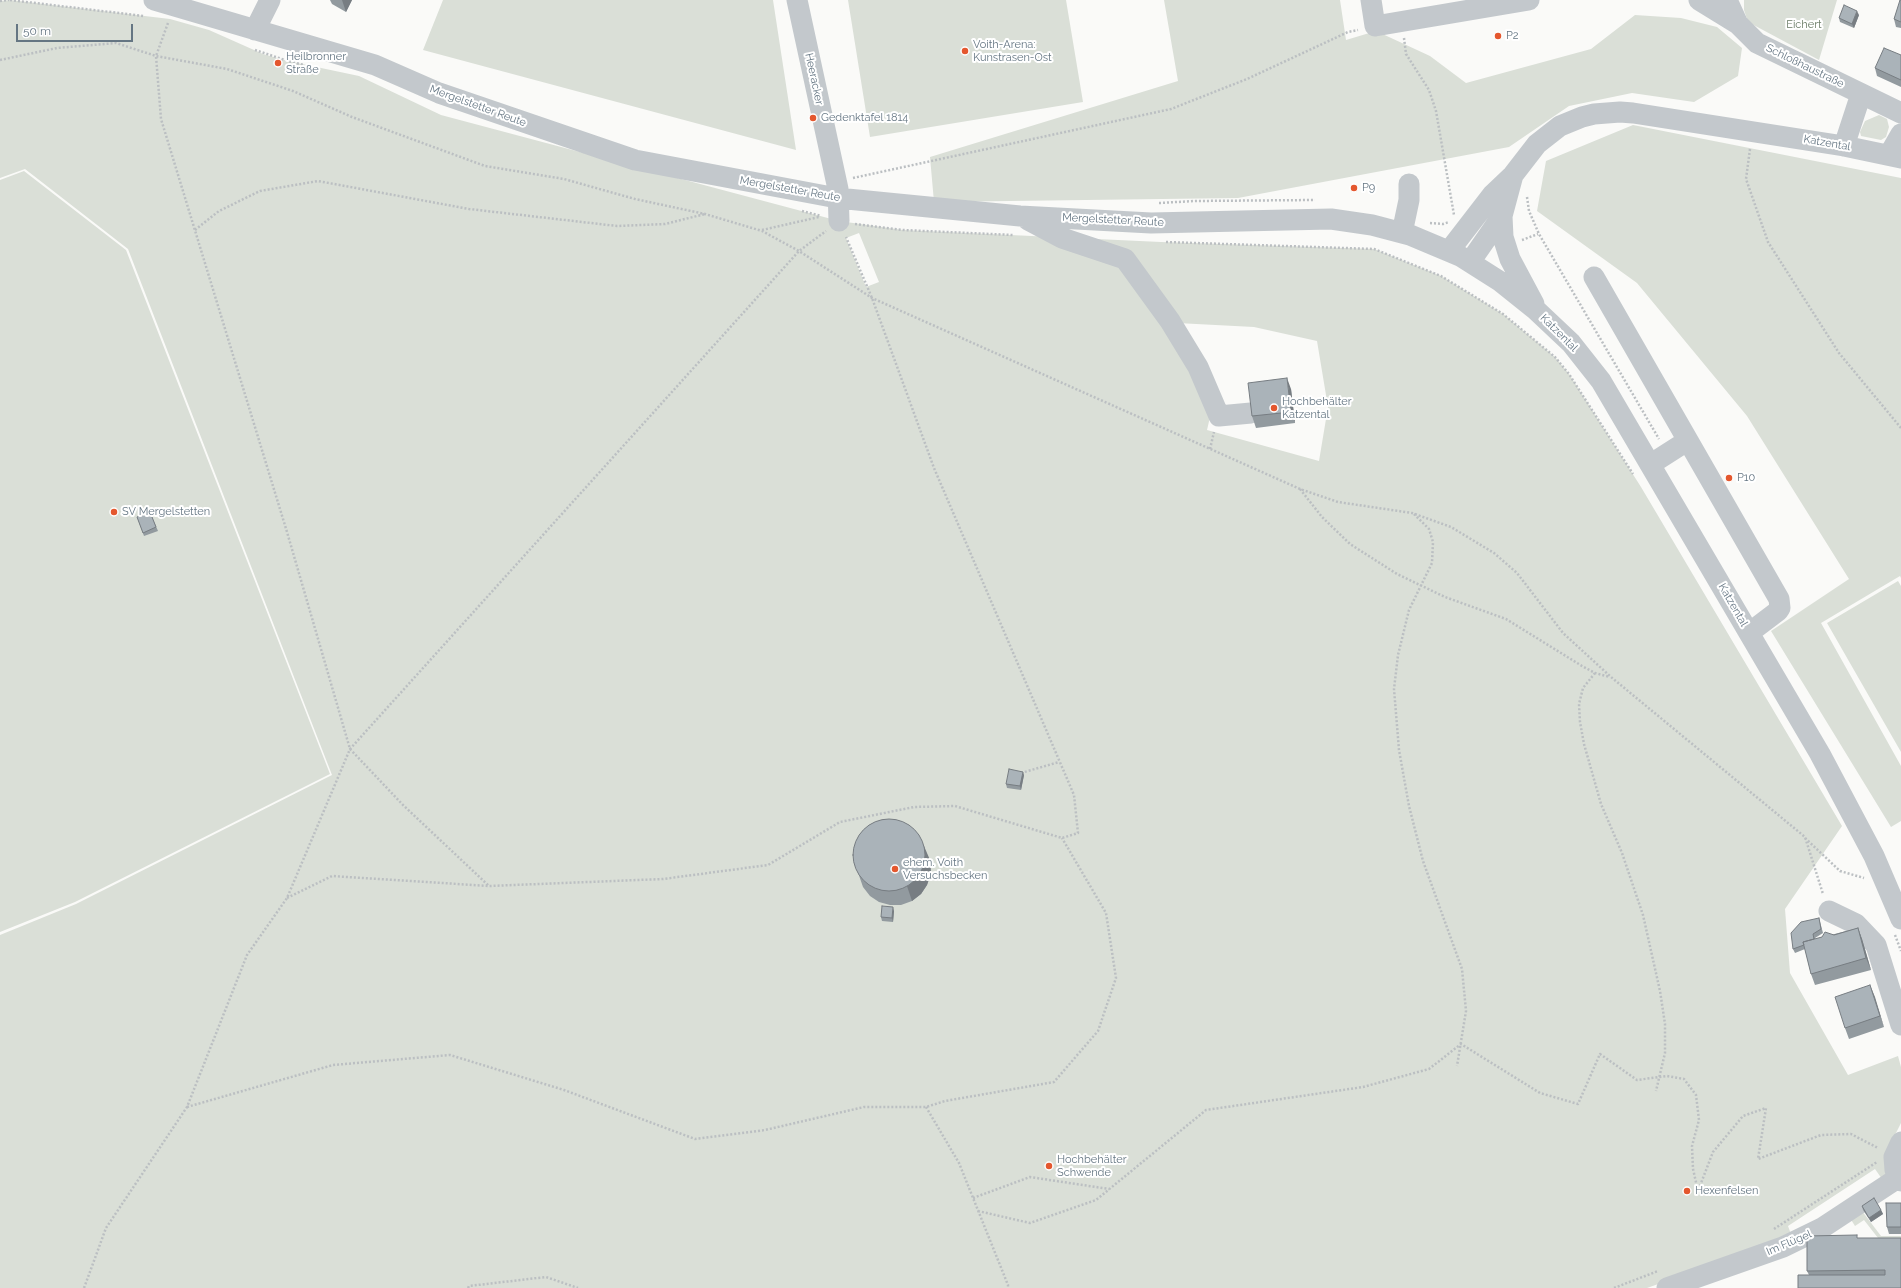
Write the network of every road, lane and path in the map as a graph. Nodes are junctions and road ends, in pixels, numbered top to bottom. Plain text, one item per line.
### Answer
1 (9, 0) edge
2 (154, 0) edge
3 (270, 0) edge
4 (797, 0) edge
5 (1371, 0) edge
6 (1529, 0) edge
7 (1699, 0) edge
8 (0, 1) edge
9 (1727, 6) edge
10 (170, 19) dead end
11 (1401, 22) junction
12 (1375, 26) junction
13 (255, 30) junction
14 (156, 56) junction
15 (0, 60) edge
16 (1861, 94) junction
17 (1901, 113) edge
18 (1901, 134) edge
19 (1750, 145) dead end
20 (1844, 146) junction
21 (1895, 157) edge
22 (1513, 175) junction
23 (1408, 184) dead end
24 (837, 189) junction
25 (1528, 191) dead end
26 (1318, 200) dead end
27 (1157, 203) dead end
28 (705, 214) junction
29 (1454, 215) dead end
30 (1020, 216) junction
31 (1502, 216) junction
32 (830, 219) junction
33 (1450, 222) dead end
34 (1404, 224) junction
35 (195, 230) junction
36 (762, 231) junction
37 (798, 251) junction
38 (1449, 251) junction
39 (1470, 262) junction
40 (1441, 276) dead end
41 (1594, 277) dead end
42 (872, 298) junction
43 (1536, 310) junction
44 (1251, 413) edge
45 (1901, 428) edge
46 (1687, 441) junction
47 (1659, 459) junction
48 (1637, 480) dead end
49 (1300, 489) junction
50 (1412, 512) junction
51 (1420, 585) junction
52 (1749, 633) junction
53 (1595, 673) junction
54 (1611, 677) junction
55 (350, 749) junction
56 (1059, 762) junction
57 (1020, 773) edge
58 (1804, 837) junction
59 (1062, 838) junction
60 (1865, 878) dead end
61 (490, 886) junction
62 (287, 898) junction
63 (1829, 911) joint
64 (1901, 919) edge
65 (1901, 1025) edge
66 (1461, 1044) junction
67 (1457, 1066) dead end
68 (1659, 1077) junction
69 (1656, 1091) dead end
70 (187, 1107) junction
71 (926, 1107) junction
72 (1899, 1167) edge
73 (1109, 1189) junction
74 (973, 1198) junction
75 (978, 1211) junction
76 (1768, 1231) dead end
77 (1665, 1279) edge
78 (84, 1288) edge
79 (468, 1288) edge
80 (578, 1288) edge
81 (1008, 1288) edge
82 (1614, 1288) edge

1 - 8 path
2 - 13 street, Mergelstetter Reute
3 - 13 street
4 - 24 street, Heeracker
5 - 12 street
6 - 11 street
7 - 9 street, Schloßhaustraße
9 - 16 street, Schloßhaustraße
10 - 14 path
11 - 12 street
11 - 29 path
12 - 24 path
13 - 24 street, Mergelstetter Reute
14 - 15 path
14 - 28 path
14 - 35 path
16 - 17 street, Schloßhaustraße
16 - 20 street
18 - 21 street
19 - 45 path
20 - 21 street, Katzental
20 - 22 street, Katzental
22 - 31 street, Katzental
22 - 38 street, Katzental
23 - 34 street
24 - 30 street, Mergelstetter Reute
24 - 32 street, Heeracker
25 - 47 path
26 - 27 path
28 - 35 path
28 - 36 path
30 - 34 street, Mergelstetter Reute
30 - 44 street
31 - 39 street, Katzental
31 - 43 street, Katzental
32 - 36 path
32 - 37 path
32 - 42 path
33 - 34 path
34 - 38 street, Mergelstetter Reute
35 - 55 path
36 - 37 path
37 - 42 path
37 - 55 path
38 - 39 street, Katzental
39 - 43 street, Katzental
40 - 48 path
41 - 46 street
42 - 49 path
42 - 56 path
43 - 47 street, Katzental
46 - 47 street
46 - 52 street
47 - 52 street, Katzental
49 - 50 path
49 - 51 path
50 - 51 path
50 - 54 path
51 - 53 path
51 - 66 path
52 - 64 street, Katzental
53 - 54 path
53 - 68 path
54 - 58 path
55 - 61 path
55 - 62 path
56 - 57 path
56 - 59 path
58 - 60 path
58 - 63 path
59 - 61 path
59 - 71 path
61 - 62 path
62 - 70 path
63 - 65 street
66 - 67 path
66 - 68 path
66 - 73 path
68 - 69 path
68 - 72 path
70 - 71 path
70 - 78 path
71 - 74 path
72 - 76 path
72 - 77 street, Im Flügel
73 - 74 path
73 - 75 path
74 - 75 path
75 - 81 path
77 - 82 path
79 - 80 path

